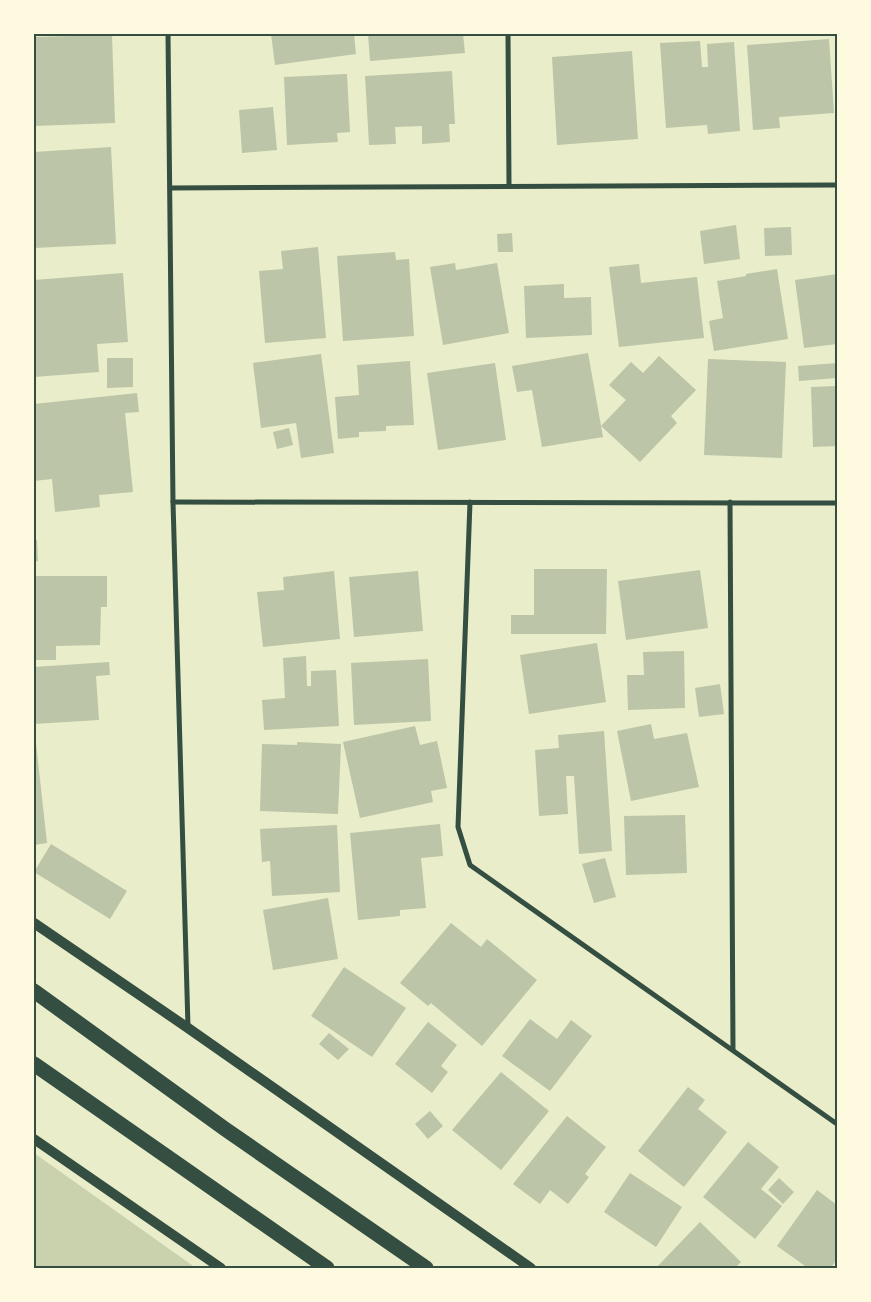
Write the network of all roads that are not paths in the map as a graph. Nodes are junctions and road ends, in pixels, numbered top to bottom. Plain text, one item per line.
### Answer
1 (168, 34) edge
2 (508, 34) edge
3 (837, 185) edge
4 (508, 186) junction
5 (170, 188) junction
6 (173, 502) junction
7 (470, 502) junction
8 (730, 502) junction
9 (837, 502) edge
10 (34, 923) edge
11 (34, 991) edge
12 (188, 1028) junction
13 (733, 1050) junction
14 (34, 1064) edge
15 (837, 1124) edge
16 (34, 1139) edge
17 (221, 1268) edge
18 (327, 1268) edge
19 (426, 1268) edge
20 (531, 1268) edge

1 - 5 street
2 - 4 street
3 - 4 street
4 - 5 street
5 - 6 street
6 - 7 street
6 - 12 street
7 - 8 street
7 - 13 street
8 - 9 street
8 - 13 street
10 - 12 main road
11 - 19 highway
12 - 20 main road
13 - 15 street
14 - 18 highway
16 - 17 main road

